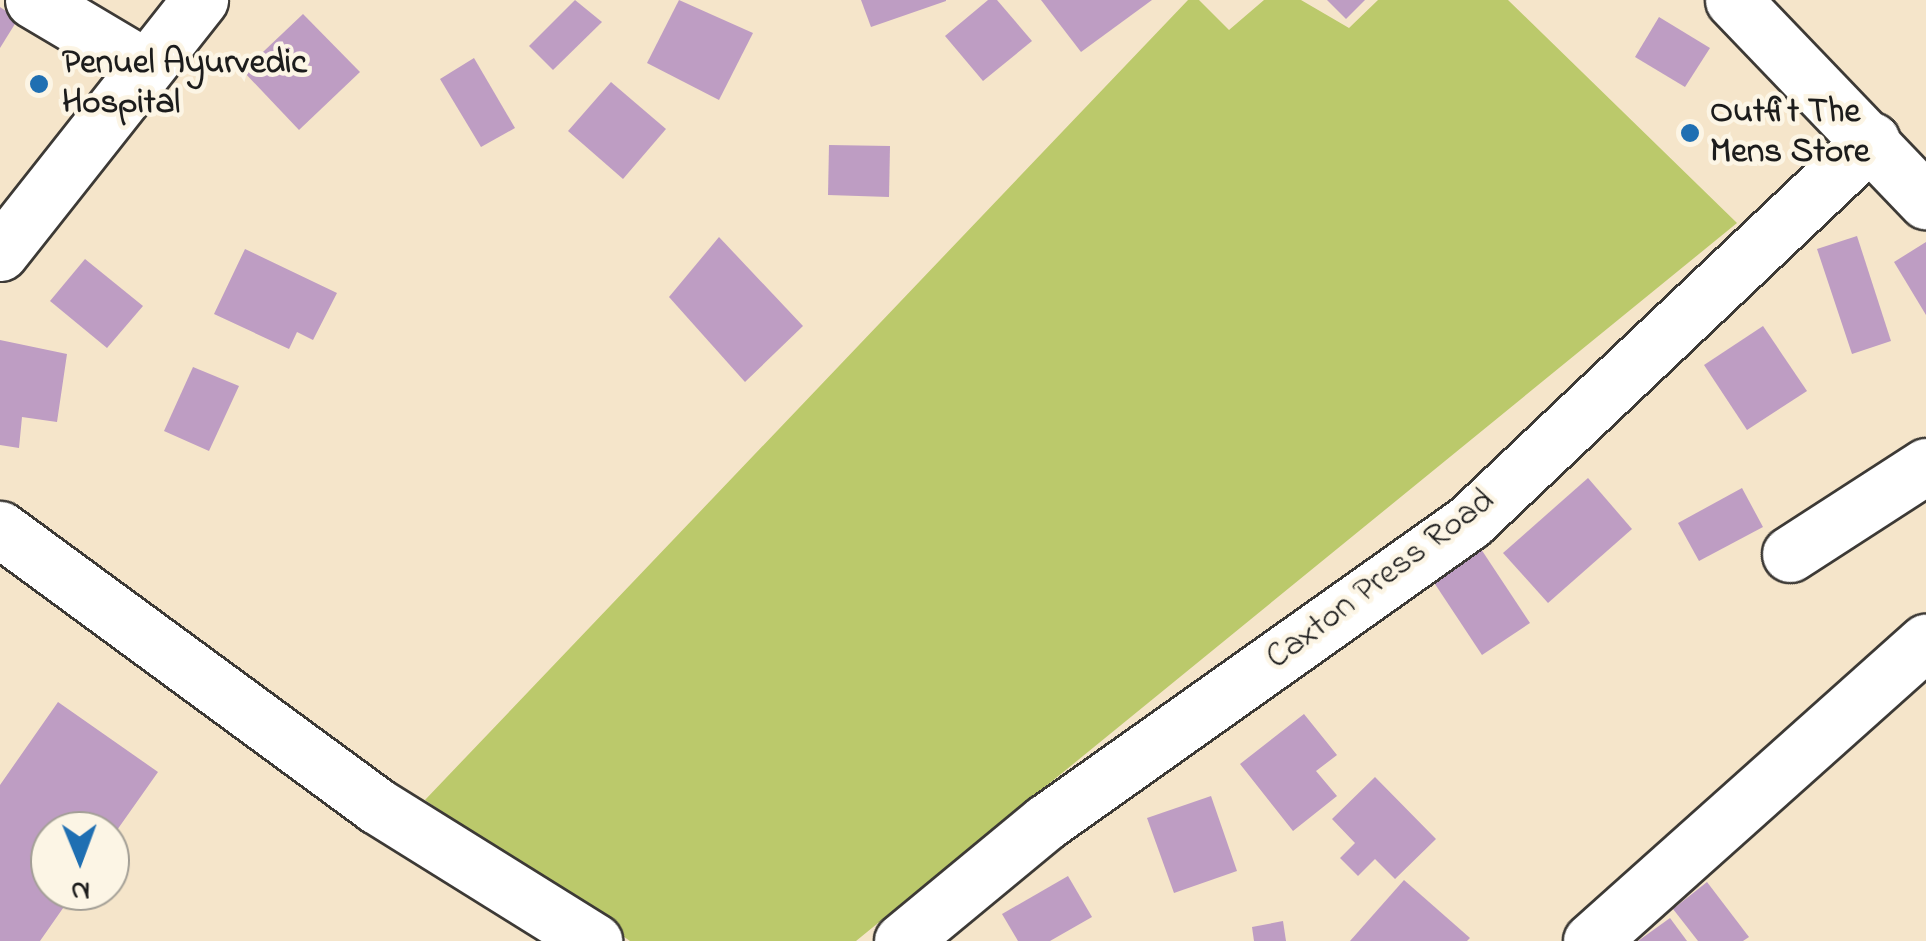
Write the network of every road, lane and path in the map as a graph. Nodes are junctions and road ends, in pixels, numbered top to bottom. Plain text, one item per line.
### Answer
1 (33, 0) edge
2 (200, 0) edge
3 (1733, 0) edge
4 (146, 67) junction
5 (1872, 140) junction
6 (1926, 201) edge
7 (0, 252) edge
8 (1926, 466) edge
9 (0, 529) edge
10 (1790, 554) dead end
11 (1926, 642) edge
12 (594, 941) edge
13 (902, 941) edge
14 (1591, 941) edge

1 - 4 street
2 - 4 street
3 - 5 street
4 - 7 street
5 - 6 street
5 - 13 street, Caxton Press Road
8 - 10 street
9 - 12 street
11 - 14 street

